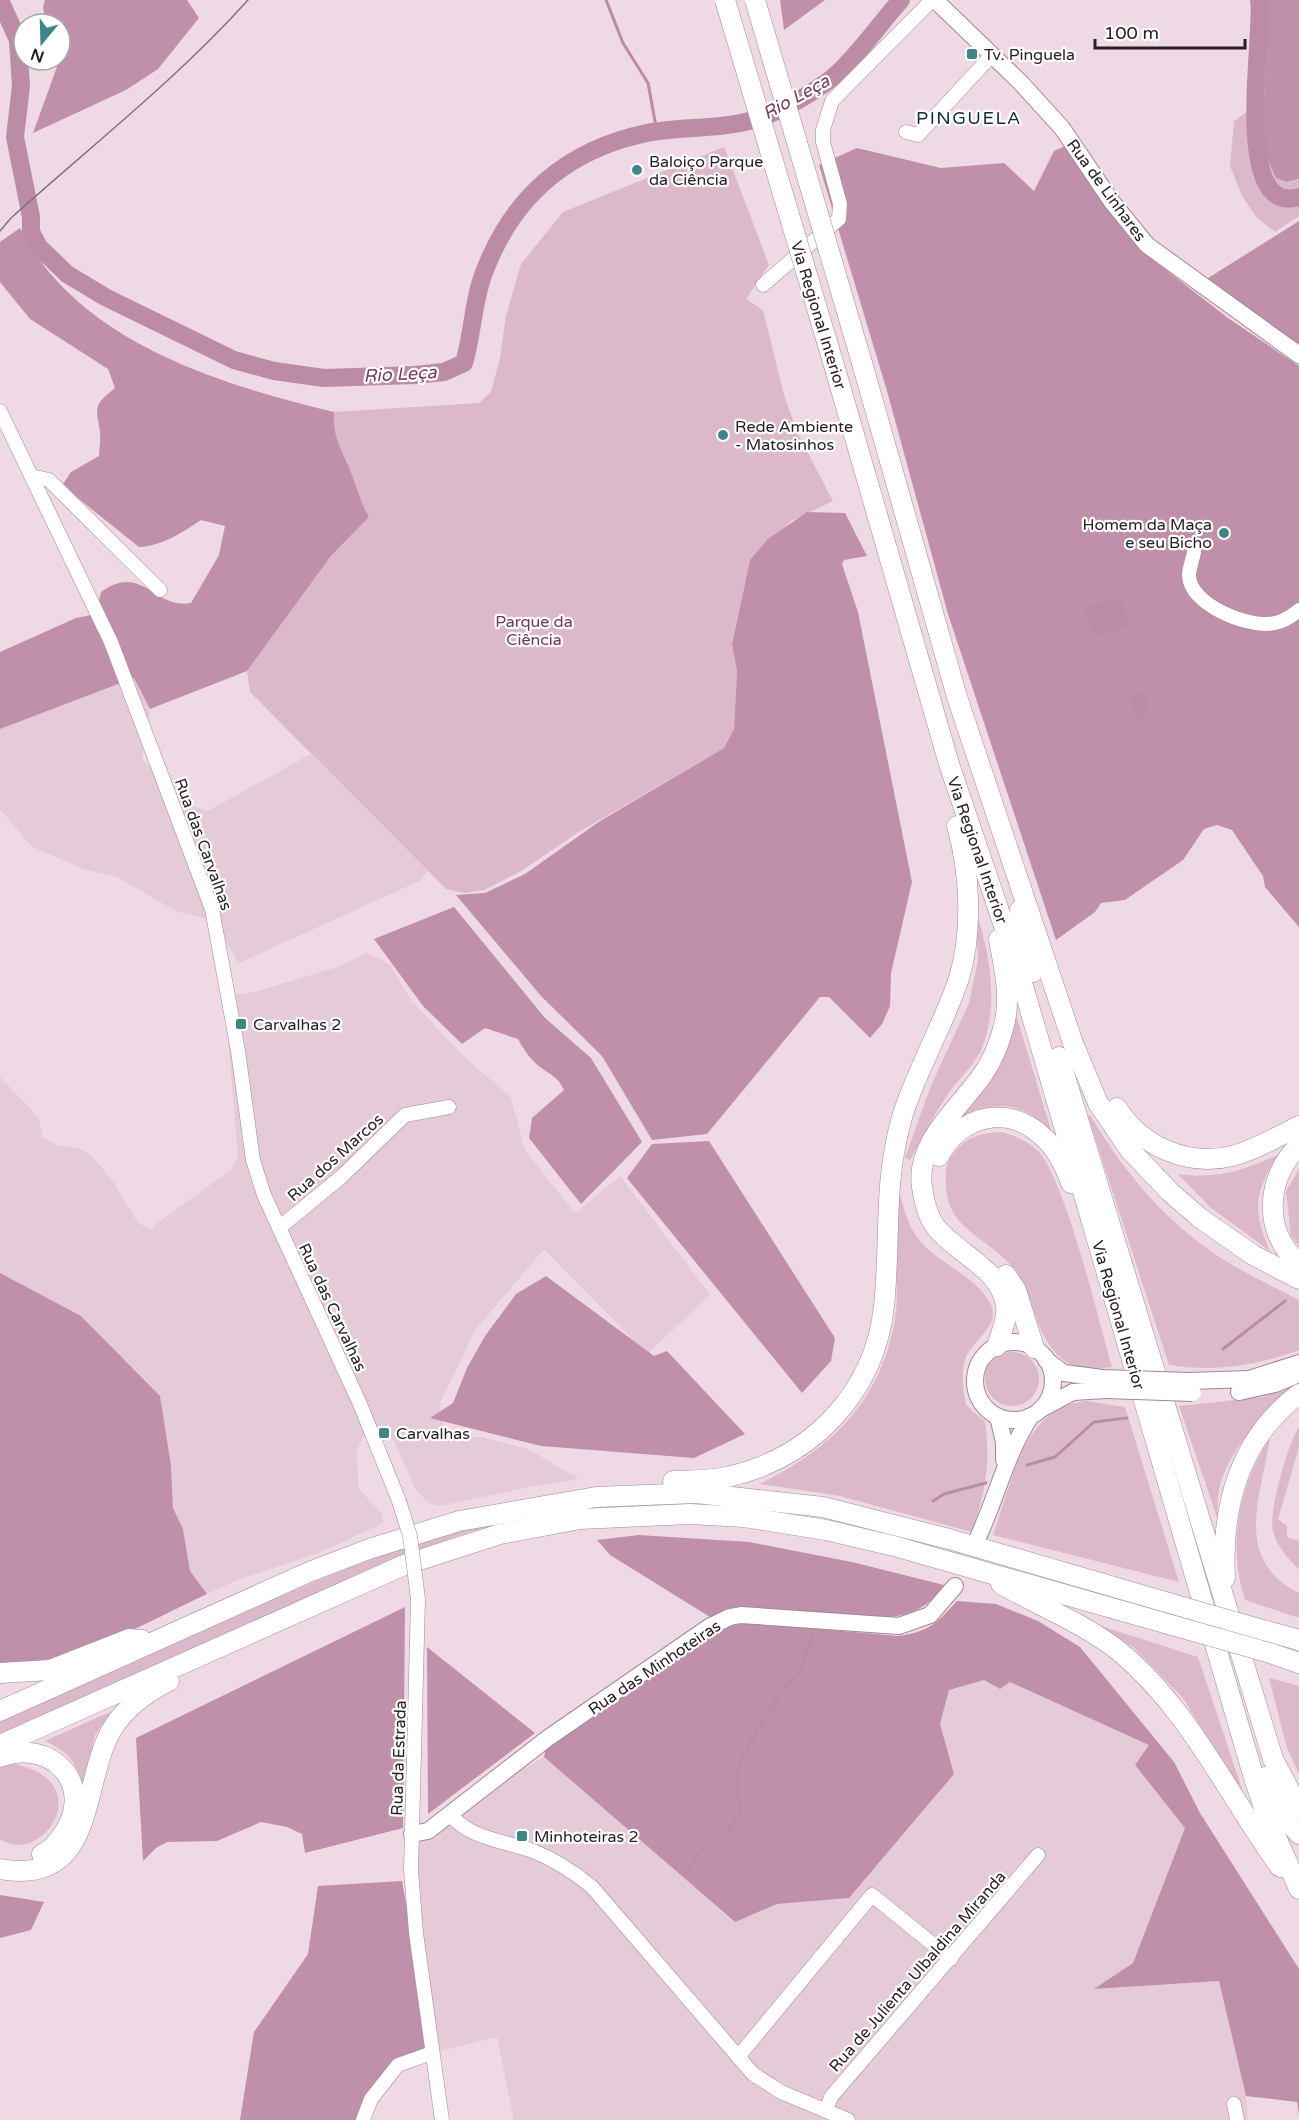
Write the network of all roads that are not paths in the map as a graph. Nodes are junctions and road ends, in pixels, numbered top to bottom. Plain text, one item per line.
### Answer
1 (725, 0) edge
2 (755, 0) edge
3 (934, 0) edge
4 (992, 55) junction
5 (906, 132) dead end
6 (763, 285) dead end
7 (1299, 355) edge
8 (0, 411) edge
9 (31, 476) junction
10 (1194, 552) dead end
11 (160, 590) dead end
12 (1299, 610) edge
13 (949, 764) junction
14 (1017, 876) junction
15 (989, 886) junction
16 (1073, 1043) junction
17 (449, 1107) dead end
18 (1299, 1126) edge
19 (1299, 1146) edge
20 (279, 1228) junction
21 (1103, 1263) junction
22 (1299, 1263) edge
23 (1299, 1279) edge
24 (997, 1346) junction
25 (1040, 1354) junction
26 (1299, 1363) edge
27 (1299, 1374) edge
28 (1104, 1384) junction
29 (1190, 1387) junction
30 (1299, 1394) edge
31 (360, 1404) joint
32 (1036, 1413) junction
33 (998, 1417) junction
34 (1004, 1470) junction
35 (636, 1495) junction
36 (979, 1535) dead end
37 (973, 1568) junction
38 (955, 1586) dead end
39 (1226, 1601) junction
40 (1268, 1631) junction
41 (1299, 1635) edge
42 (1299, 1640) edge
43 (156, 1641) junction
44 (199, 1655) junction
45 (1299, 1662) edge
46 (0, 1673) edge
47 (1234, 1699) junction
48 (0, 1711) edge
49 (0, 1745) edge
50 (0, 1757) edge
51 (1299, 1808) edge
52 (450, 1814) junction
53 (412, 1834) junction
54 (1299, 1834) edge
55 (1038, 1855) dead end
56 (0, 1857) edge
57 (0, 1869) edge
58 (1299, 1891) edge
59 (951, 1959) junction
60 (432, 2053) junction
61 (738, 2057) junction
62 (1234, 2104) dead end
63 (826, 2111) junction
64 (363, 2120) edge
65 (442, 2120) edge
66 (848, 2120) edge
67 (1237, 2120) edge

1 - 13 highway, Via Regional Interior, bridge
2 - 14 highway, Via Regional Interior, bridge
3 - 4 main road, Rua de Linhares
3 - 6 street
4 - 5 street
4 - 7 main road, Rua de Linhares
8 - 9 street, Rua das Carvalhas
9 - 11 street
9 - 20 street, Rua das Carvalhas
10 - 12 street
13 - 15 highway, Via Regional Interior
13 - 35 highway
14 - 16 highway, Via Regional Interior
14 - 39 highway
15 - 21 highway, Via Regional Interior
15 - 24 highway
16 - 18 highway
16 - 23 highway, Via Regional Interior
17 - 20 street, Rua dos Marcos
19 - 22 highway
20 - 31 street, Rua das Carvalhas
21 - 25 highway
21 - 47 highway, Via Regional Interior
24 - 25 main road
24 - 33 main road
25 - 28 main road
25 - 32 main road
26 - 29 main road
27 - 29 main road
28 - 29 main road, bridge
28 - 32 main road
30 - 39 highway
31 - 53 street, Rua da Estrada, bridge
32 - 33 main road
32 - 34 main road
33 - 34 main road
34 - 36 main road
35 - 40 highway, bridge
35 - 43 highway
37 - 44 highway
37 - 45 highway, bridge
37 - 58 highway
38 - 52 main road, Rua das Minhoteiras
39 - 51 highway
40 - 41 highway
40 - 42 highway
43 - 46 highway
43 - 48 highway
44 - 49 highway
44 - 57 highway
47 - 54 highway
47 - 58 highway
50 - 56 highway
52 - 53 main road, Rua das Minhoteiras
52 - 61 street
53 - 60 street, Rua da Estrada
55 - 59 street, Rua de Julienta Ulbaldina Miranda
59 - 61 street
59 - 63 street, Rua de Julienta Ulbaldina Miranda
60 - 64 street
60 - 65 street, Rua da Estrada
61 - 63 street
62 - 67 street
63 - 66 street

